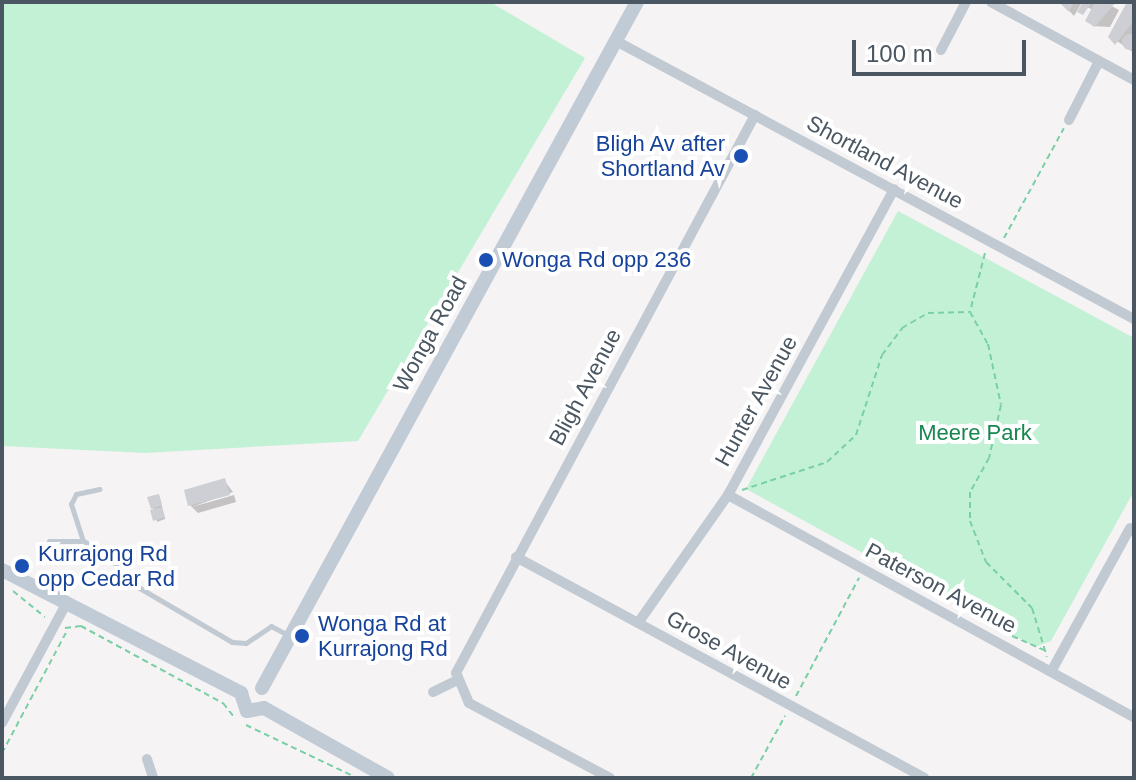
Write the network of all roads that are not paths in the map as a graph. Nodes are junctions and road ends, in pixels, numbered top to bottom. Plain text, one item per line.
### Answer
1 (637, 2) edge
2 (966, 2) edge
3 (991, 2) edge
4 (616, 41) junction
5 (941, 50) dead end
6 (1099, 61) junction
7 (1134, 80) edge
8 (755, 115) junction
9 (1069, 120) road end
10 (894, 189) junction
11 (1134, 319) edge
12 (99, 489) dead end
13 (728, 495) junction
14 (1130, 528) dead end
15 (49, 541) dead end
16 (83, 541) junction
17 (516, 557) junction
18 (2, 570) edge
19 (66, 604) junction
20 (638, 623) junction
21 (290, 636) junction
22 (1052, 670) junction
23 (456, 681) junction
24 (262, 688) junction
25 (433, 692) dead end
26 (241, 693) junction
27 (264, 708) junction
28 (1134, 717) edge
29 (2, 723) edge
30 (147, 759) dead end
31 (153, 778) edge
32 (388, 778) edge
33 (610, 778) edge
34 (924, 778) edge

1 - 4 street, Wonga Road
2 - 5 street
3 - 6 street
4 - 8 street, Shortland Avenue
4 - 21 street, Wonga Road
6 - 7 street
6 - 9 street
8 - 10 street, Shortland Avenue
8 - 17 street, Bligh Avenue
10 - 11 street, Shortland Avenue
10 - 13 street, Hunter Avenue
12 - 16 lane
13 - 20 street, Hunter Avenue
13 - 22 street, Paterson Avenue
14 - 22 street
15 - 16 lane
16 - 21 lane
17 - 20 street, Grose Avenue
17 - 23 street, Bligh Avenue
18 - 19 street
19 - 26 street
19 - 29 street
20 - 34 street, Grose Avenue
21 - 24 street, Wonga Road
22 - 28 street, Paterson Avenue
23 - 25 street
23 - 33 street
24 - 26 street
24 - 27 street
26 - 27 street
27 - 32 street
30 - 31 street

